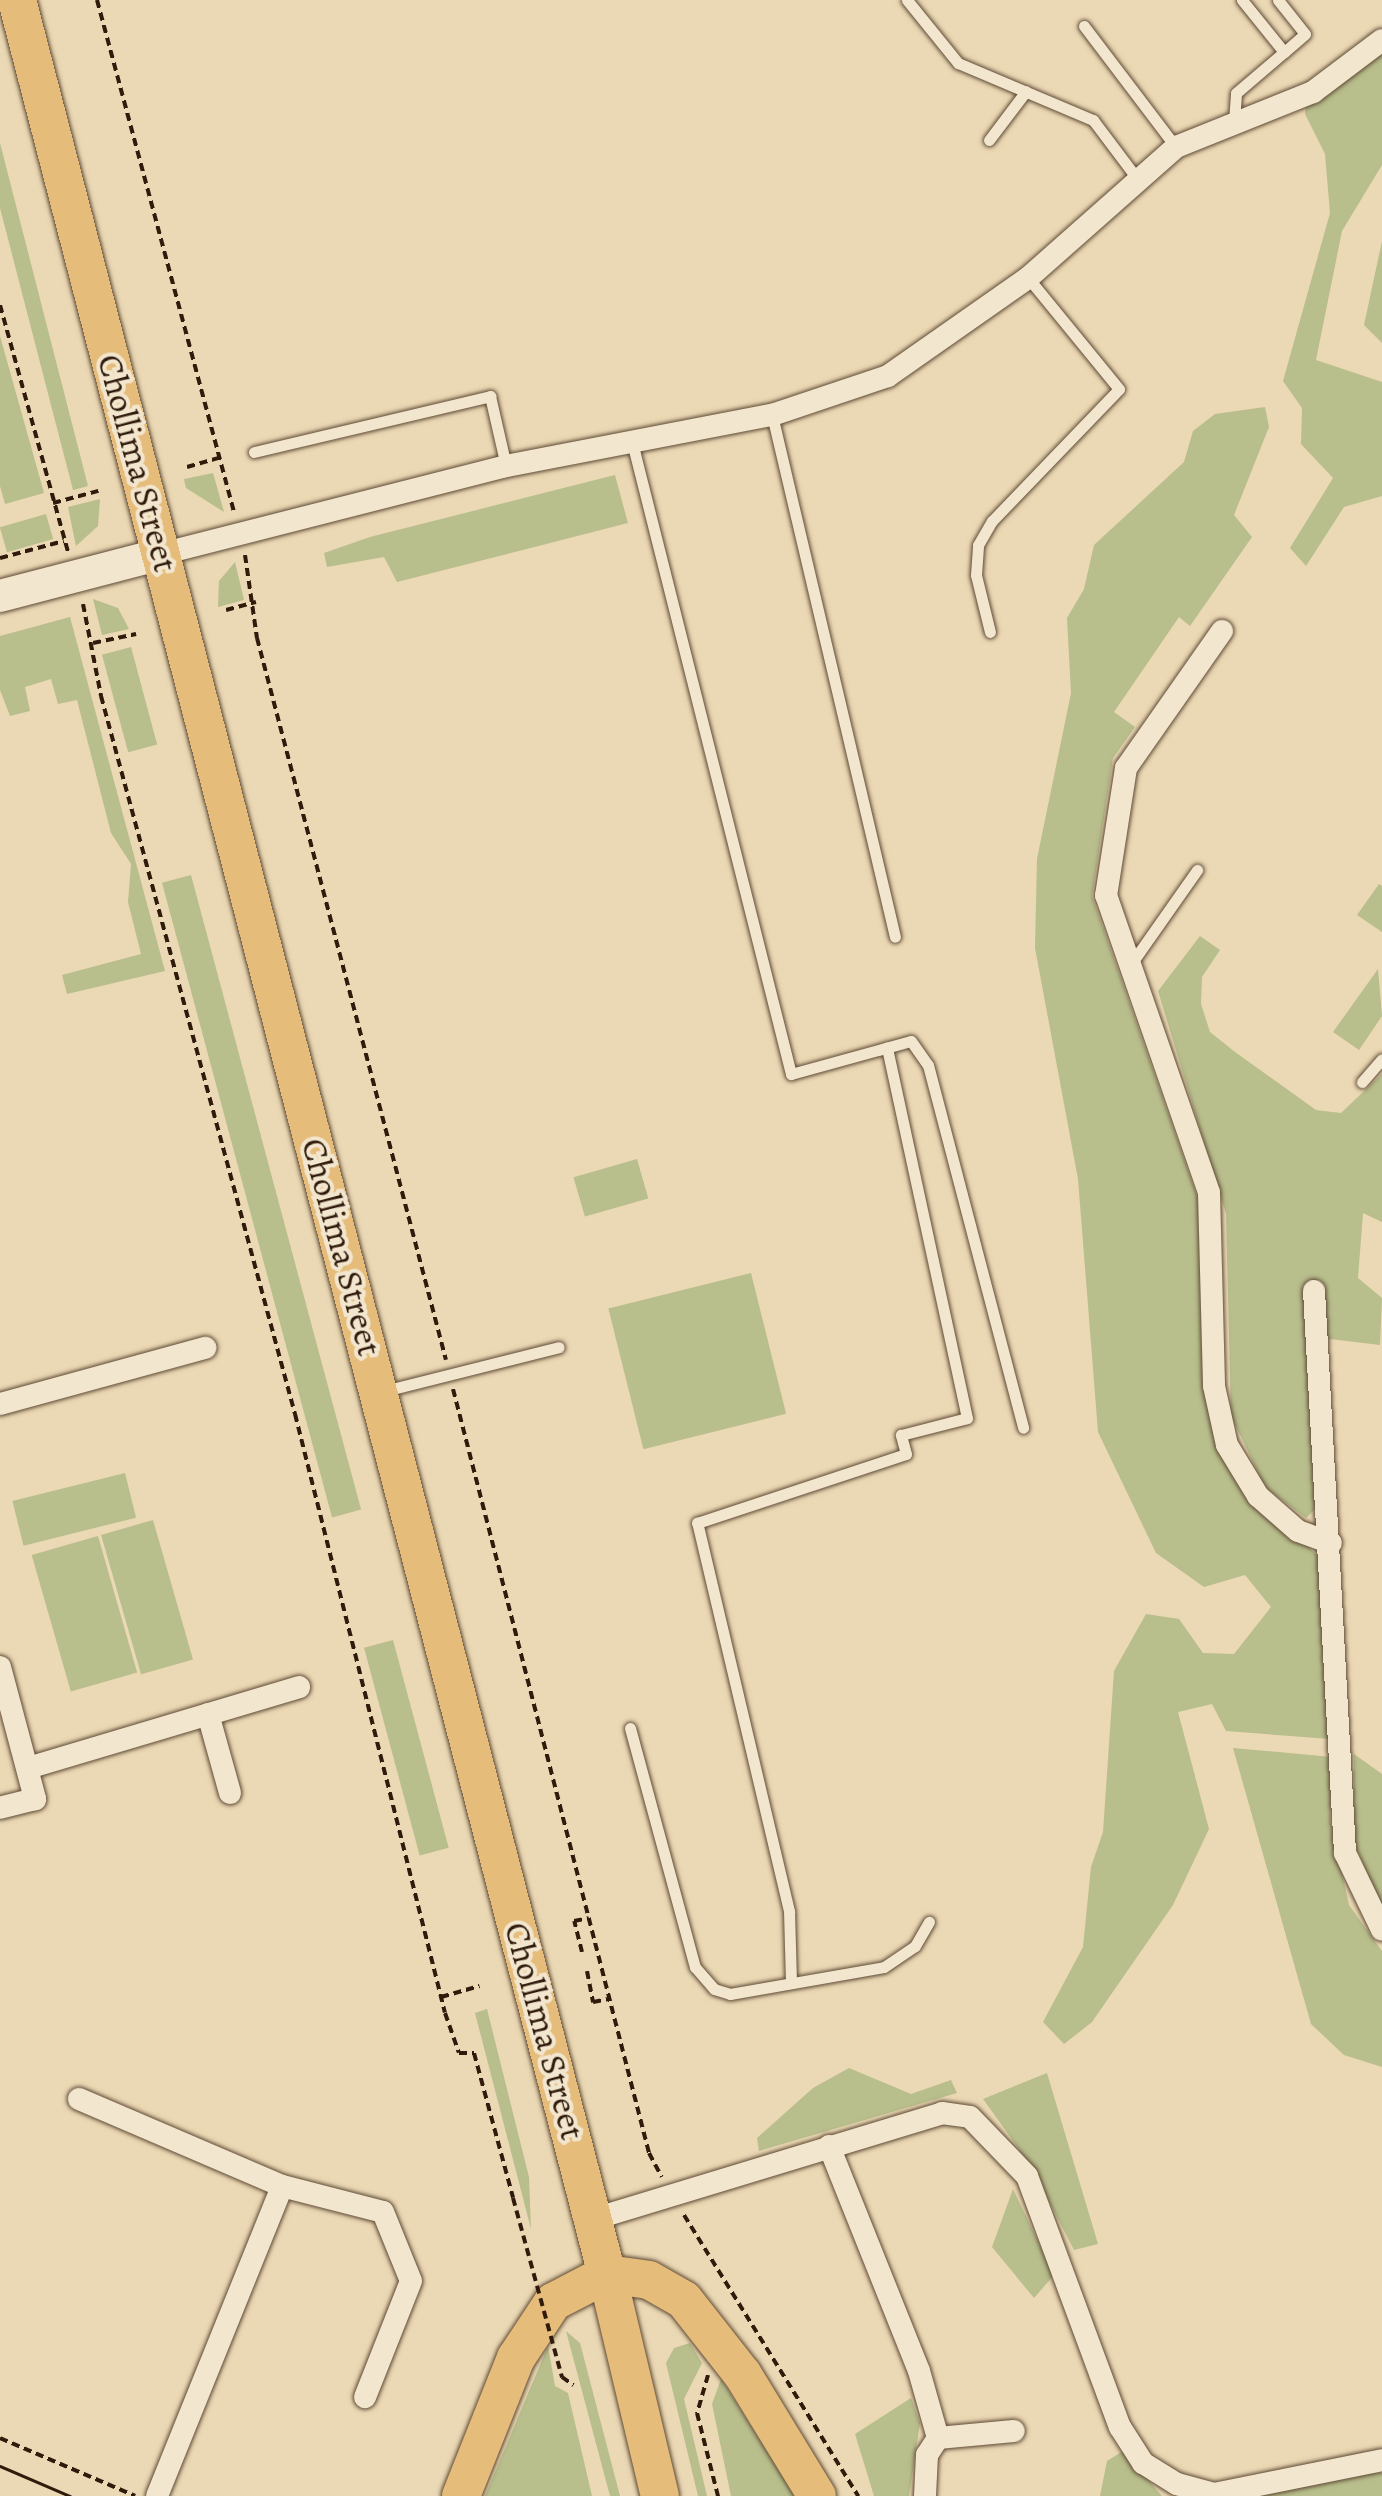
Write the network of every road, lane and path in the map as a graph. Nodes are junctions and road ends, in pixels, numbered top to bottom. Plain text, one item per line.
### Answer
1 (17, 0) edge
2 (97, 0) edge
3 (907, 0) edge
4 (1242, 0) edge
5 (1278, 0) edge
6 (1084, 26) dead end
7 (1382, 40) edge
8 (1284, 52) junction
9 (1026, 91) junction
10 (1234, 122) junction
11 (989, 140) dead end
12 (1176, 147) junction
13 (1136, 177) junction
14 (1028, 278) junction
15 (0, 306) edge
16 (772, 416) junction
17 (631, 438) junction
18 (254, 452) dead end
19 (219, 458) junction
20 (188, 466) dead end
21 (506, 466) junction
22 (98, 490) dead end
23 (53, 503) junction
24 (240, 535) junction
25 (161, 554) junction
26 (0, 558) edge
27 (0, 596) edge
28 (256, 602) junction
29 (82, 603) dead end
30 (226, 610) dead end
31 (1222, 630) dead end
32 (990, 632) dead end
33 (136, 634) dead end
34 (93, 643) junction
35 (1197, 870) dead end
36 (895, 936) dead end
37 (1128, 968) junction
38 (887, 1048) junction
39 (1382, 1059) edge
40 (1362, 1082) dead end
41 (1314, 1292) dead end
42 (559, 1347) dead end
43 (204, 1348) dead end
44 (450, 1374) junction
45 (382, 1392) junction
46 (0, 1404) edge
47 (1022, 1428) dead end
48 (1332, 1543) junction
49 (0, 1666) edge
50 (299, 1687) dead end
51 (208, 1714) junction
52 (630, 1728) dead end
53 (28, 1768) junction
54 (230, 1793) dead end
55 (0, 1808) edge
56 (589, 1918) junction
57 (929, 1922) dead end
58 (1382, 1930) edge
59 (582, 1952) dead end
60 (586, 1972) dead end
61 (791, 1982) junction
62 (479, 1986) dead end
63 (441, 1996) junction
64 (609, 1999) junction
65 (79, 2098) dead end
66 (829, 2146) junction
67 (282, 2186) junction
68 (672, 2196) junction
69 (594, 2220) junction
70 (608, 2274) junction
71 (740, 2342) junction
72 (573, 2384) dead end
73 (365, 2397) dead end
74 (1014, 2431) dead end
75 (0, 2438) edge
76 (938, 2438) junction
77 (1382, 2460) edge
78 (135, 2496) edge
79 (156, 2496) edge
80 (461, 2496) edge
81 (660, 2496) edge
82 (718, 2496) edge
83 (818, 2496) edge
84 (858, 2496) edge
85 (925, 2496) edge

1 - 25 main road, Chollima Street
2 - 19 path
3 - 9 lane
4 - 8 lane
5 - 8 lane
6 - 12 lane
7 - 10 street
8 - 10 lane
9 - 11 lane
9 - 13 lane
10 - 12 street
12 - 13 street
13 - 14 street
14 - 16 street
14 - 32 lane
15 - 23 path
16 - 17 street
16 - 36 lane
17 - 21 street
17 - 38 lane
18 - 21 lane
19 - 20 path
19 - 24 path
21 - 24 street
22 - 23 path
23 - 26 path
24 - 25 street
24 - 28 path
25 - 27 main road
25 - 45 main road, Chollima Street
28 - 30 path
28 - 44 path
29 - 34 path
31 - 37 street
33 - 34 path
34 - 63 path
35 - 37 lane
37 - 48 street
38 - 47 lane
38 - 61 lane
39 - 40 lane
41 - 48 street
42 - 44 lane
43 - 46 street
44 - 45 lane
44 - 56 path
45 - 69 main road, Chollima Street
48 - 58 street
49 - 53 street
50 - 51 street
51 - 53 street
51 - 54 street
52 - 61 lane
53 - 55 street
56 - 59 path
56 - 64 path
57 - 61 lane
60 - 64 path
62 - 63 path
63 - 72 path, bridge
64 - 68 path
65 - 67 street
66 - 68 street
66 - 76 street
66 - 77 street
67 - 73 street
67 - 79 street
68 - 69 street
68 - 71 path
69 - 70 main road, Chollima Street
70 - 71 main road
70 - 80 main road
70 - 81 main road, Chollima Street
71 - 82 path
71 - 83 main road
71 - 84 path
74 - 76 street
75 - 78 path
76 - 85 street

